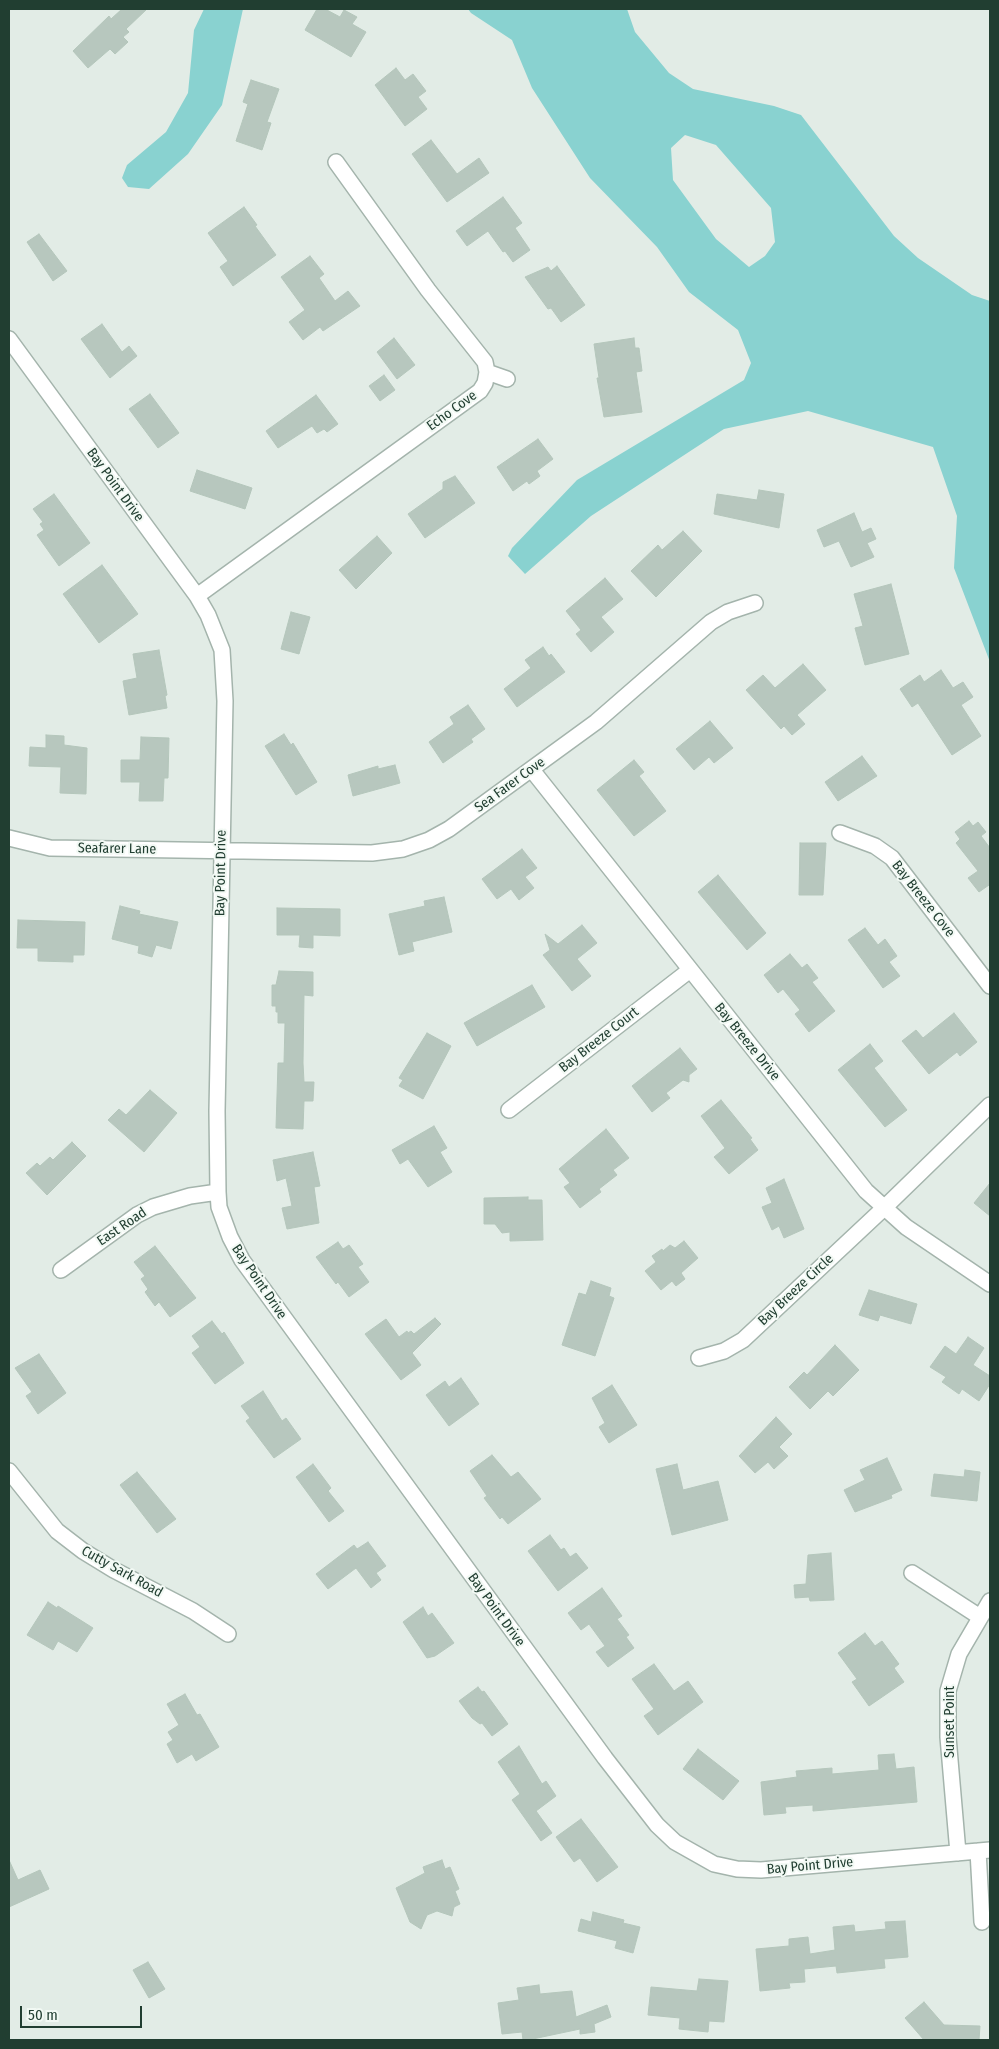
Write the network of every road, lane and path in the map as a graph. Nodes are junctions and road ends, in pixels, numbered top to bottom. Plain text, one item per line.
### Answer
1 (336, 162) dead end
2 (9, 339) edge
3 (488, 372) junction
4 (507, 379) dead end
5 (197, 596) junction
6 (755, 603) dead end
7 (532, 770) junction
8 (840, 833) dead end
9 (10, 842) edge
10 (221, 851) junction
11 (690, 970) junction
12 (990, 986) edge
13 (990, 1104) edge
14 (509, 1110) dead end
15 (218, 1192) junction
16 (884, 1208) junction
17 (61, 1270) dead end
18 (990, 1284) edge
19 (699, 1358) dead end
20 (9, 1471) edge
21 (912, 1573) dead end
22 (990, 1601) edge
23 (980, 1617) junction
24 (228, 1634) dead end
25 (984, 1851) edge
26 (958, 1853) junction
27 (982, 1922) dead end

1 - 3 street
2 - 5 street, Bay Point Drive
3 - 4 street
3 - 5 street, Echo Cove
5 - 10 street, Bay Point Drive
6 - 7 street, Sea Farer Cove
7 - 10 street, Sea Farer Cove
7 - 11 street, Bay Breeze Drive
8 - 12 street, Bay Breeze Cove
9 - 10 street, Seafarer Lane
10 - 15 street, Bay Point Drive
11 - 14 street, Bay Breeze Court
11 - 16 street, Bay Breeze Drive
13 - 16 street
15 - 17 street, East Road
15 - 26 street, Bay Point Drive
16 - 18 street, Bay Breeze Drive
16 - 19 street, Bay Breeze Circle
20 - 24 street, Cutty Sark Road
21 - 23 street
22 - 23 street, Sunset Point
23 - 26 street, Sunset Point
25 - 26 street, Bay Point Drive
25 - 27 street

